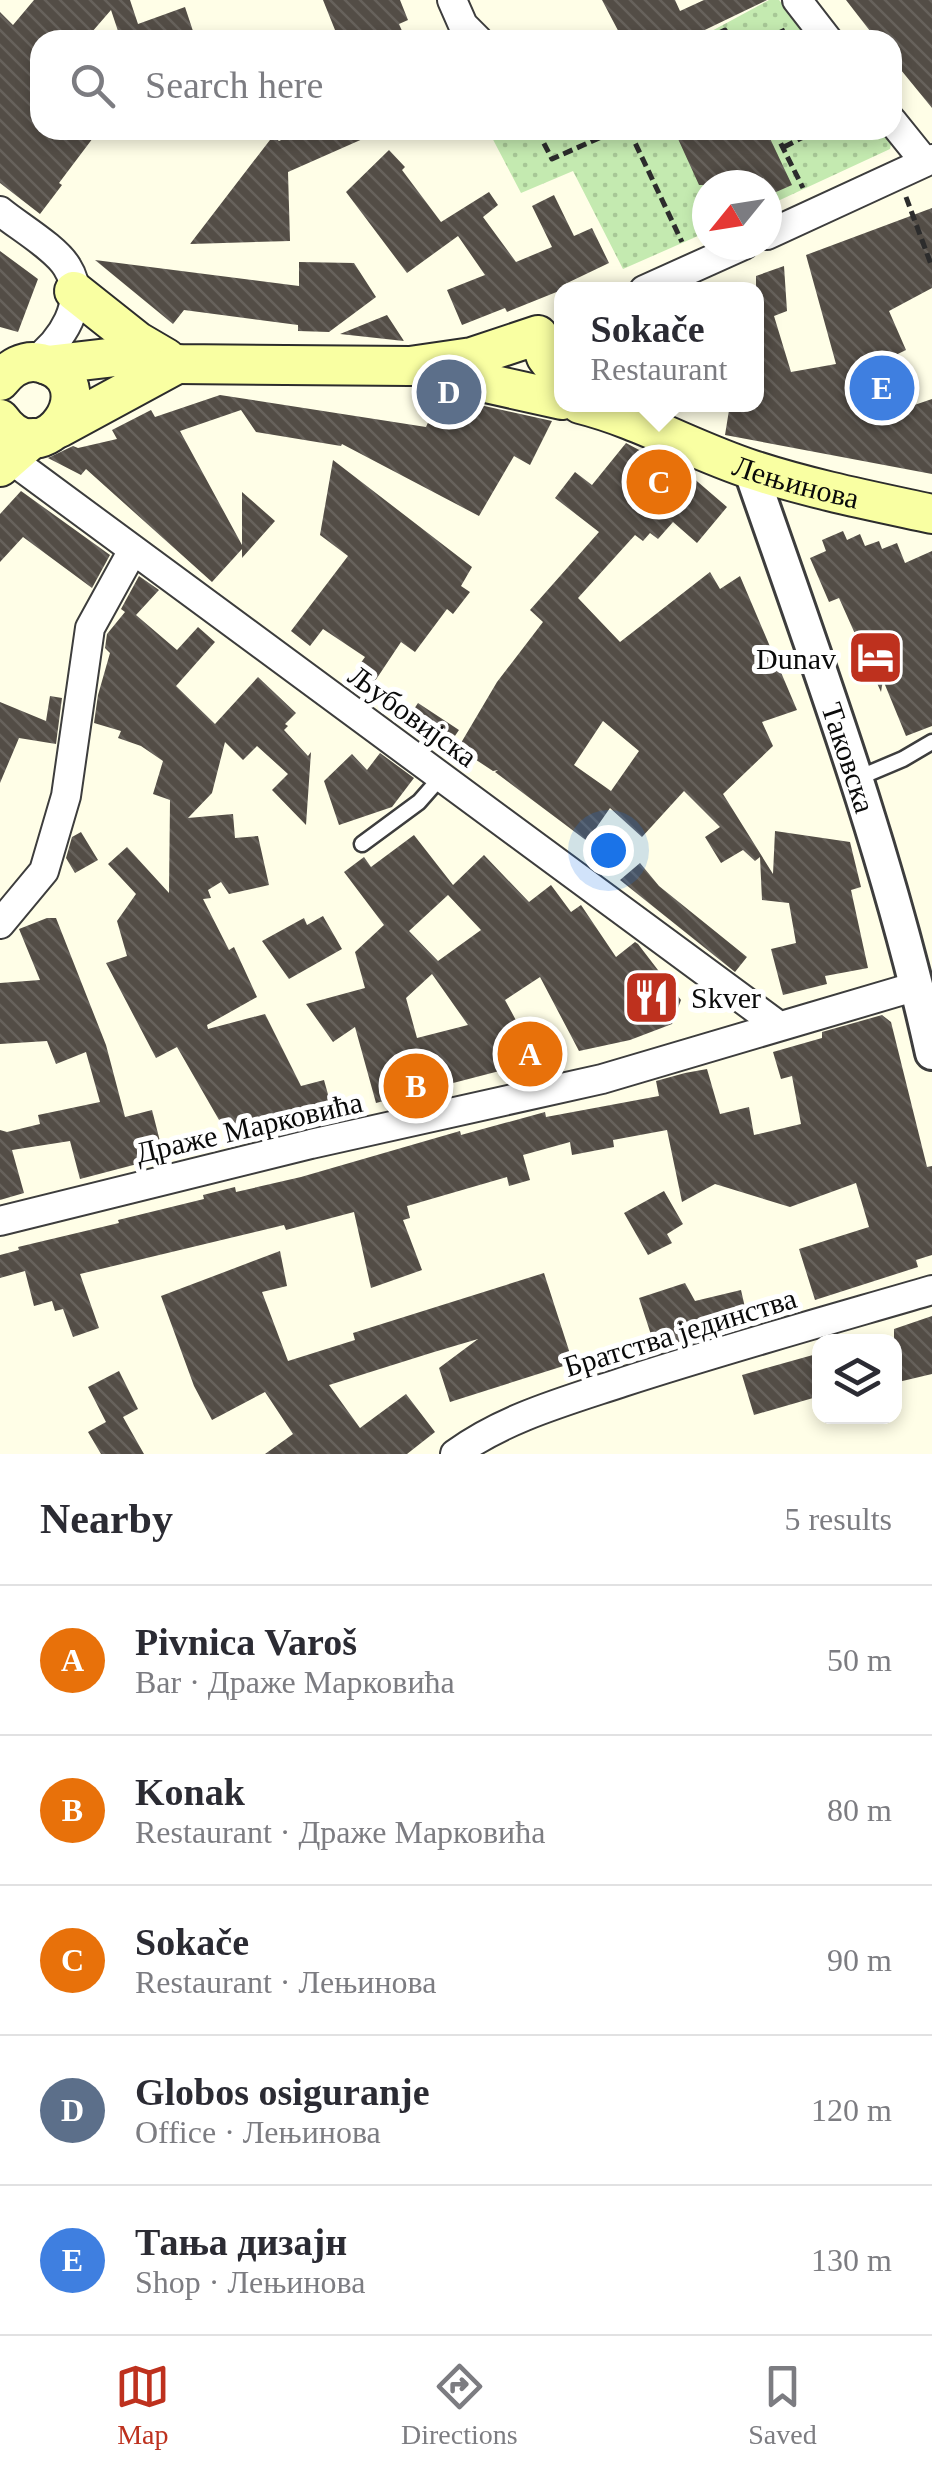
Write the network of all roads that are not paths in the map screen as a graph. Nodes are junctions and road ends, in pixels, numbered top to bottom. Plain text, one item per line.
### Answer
1 (452, 0) edge
2 (797, 0) edge
3 (468, 30) edge
4 (820, 30) edge
5 (902, 132) edge
6 (928, 160) edge
7 (0, 211) edge
8 (782, 228) edge
9 (711, 260) edge
10 (662, 282) edge
11 (74, 291) junction
12 (550, 330) edge
13 (177, 364) junction
14 (410, 366) junction
15 (554, 367) edge
16 (17, 371) edge
17 (554, 398) edge
18 (608, 412) edge
19 (18, 439) edge
20 (750, 469) junction
21 (932, 514) edge
22 (133, 550) junction
23 (932, 742) edge
24 (441, 777) junction
25 (858, 778) junction
26 (362, 844) dead end
27 (0, 924) edge
28 (917, 986) junction
29 (779, 1026) junction
30 (932, 1053) edge
31 (0, 1221) edge
32 (932, 1290) edge
33 (455, 1454) edge

1 - 3 street
2 - 4 street
5 - 6 street
6 - 8 street
7 - 11 street
9 - 10 street
11 - 13 main road
11 - 16 street
12 - 14 main road
12 - 15 main road
13 - 14 main road
13 - 16 main road
13 - 19 main road
14 - 17 main road
16 - 19 main road
18 - 20 main road, Лењинова
19 - 22 street, Љубовијска
20 - 21 main road, Лењинова
20 - 25 street, Таковска
22 - 24 street, Љубовијска
22 - 27 street
23 - 25 lane
24 - 26 lane
24 - 29 street, Љубовијска
25 - 28 street, Таковска
28 - 29 street, Драже Марковића
28 - 30 street, Таковска
29 - 31 street, Драже Марковића
32 - 33 street, Братства јединства

